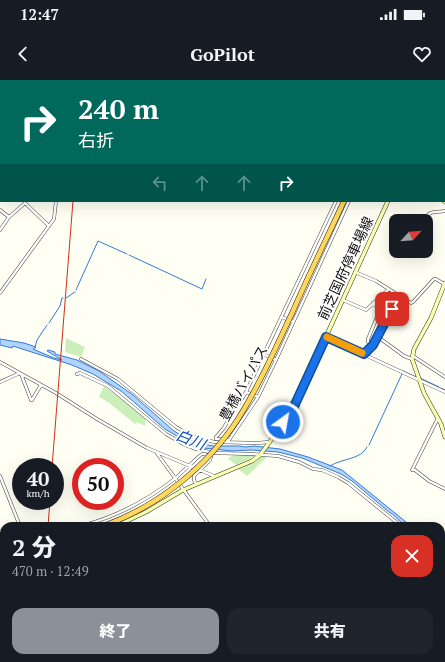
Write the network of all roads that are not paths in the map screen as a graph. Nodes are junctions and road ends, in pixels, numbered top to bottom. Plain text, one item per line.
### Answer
1 (25, 202) edge
2 (56, 202) edge
3 (336, 202) edge
4 (346, 202) edge
5 (346, 202) edge
6 (346, 202) edge
7 (388, 202) edge
8 (0, 210) edge
9 (445, 211) edge
10 (428, 214) edge
11 (9, 217) junction
12 (49, 226) junction
13 (0, 230) edge
14 (313, 252) junction
15 (323, 257) junction
16 (355, 272) junction
17 (445, 283) edge
18 (389, 289) junction
19 (1, 291) edge
20 (400, 295) junction
21 (343, 300) junction
22 (373, 303) junction
23 (282, 317) junction
24 (293, 322) junction
25 (326, 337) junction
26 (378, 337) junction
27 (372, 346) junction
28 (364, 354) junction
29 (265, 355) junction
30 (413, 358) junction
31 (81, 359) dead end
32 (276, 360) junction
33 (0, 362) edge
34 (21, 374) junction
35 (77, 374) dead end
36 (445, 377) edge
37 (419, 379) junction
38 (0, 382) edge
39 (41, 385) junction
40 (246, 392) junction
41 (445, 392) edge
42 (258, 397) junction
43 (438, 418) junction
44 (223, 429) junction
45 (234, 434) junction
46 (445, 437) edge
47 (269, 443) junction
48 (156, 452) junction
49 (260, 455) junction
50 (190, 466) junction
51 (200, 470) junction
52 (0, 476) edge
53 (214, 476) junction
54 (175, 478) junction
55 (196, 484) junction
56 (445, 489) edge
57 (183, 490) junction
58 (112, 516) junction
59 (18, 522) edge
60 (93, 522) edge
61 (113, 522) edge
62 (114, 522) edge
63 (118, 522) edge
64 (125, 522) edge
65 (207, 522) edge
66 (396, 522) edge

1 - 11 street
1 - 12 street
2 - 12 street
3 - 14 street
4 - 15 street
5 - 61 highway, 豊橋バイパス, bridge
6 - 63 highway, 豊橋バイパス, bridge
7 - 16 main road, 前芝国府停車場線
8 - 11 street
9 - 10 street
11 - 13 street
12 - 19 street
14 - 15 street
14 - 23 street
15 - 24 street
16 - 18 street
16 - 21 main road, 前芝国府停車場線
17 - 20 street
17 - 30 main road
18 - 20 street
18 - 22 street
20 - 26 street
21 - 22 street
21 - 25 main road, 前芝国府停車場線
22 - 27 street
23 - 24 street
23 - 29 street
24 - 32 street
25 - 28 street
25 - 47 main road, 前芝国府停車場線
26 - 27 street
26 - 30 street
27 - 28 street
28 - 37 street
29 - 32 street
29 - 40 street
30 - 36 street
30 - 37 main road
31 - 47 street
32 - 42 street
33 - 34 street
34 - 38 street
34 - 39 street
34 - 39 street
35 - 49 street
37 - 41 street
37 - 43 main road
39 - 48 street
40 - 42 street
40 - 44 street
42 - 45 street
43 - 46 main road
43 - 56 street
44 - 45 street
44 - 45 street
47 - 49 main road, 前芝国府停車場線
48 - 50 street
48 - 54 street
49 - 53 main road, 前芝国府停車場線
49 - 66 street
50 - 51 street
50 - 51 street
50 - 54 street
51 - 53 street
51 - 55 street
52 - 59 street
53 - 55 main road, 前芝国府停車場線
54 - 57 street
54 - 58 street
55 - 57 main road, 前芝国府停車場線
57 - 64 main road, 前芝国府停車場線
57 - 65 street
58 - 60 street
58 - 62 street

